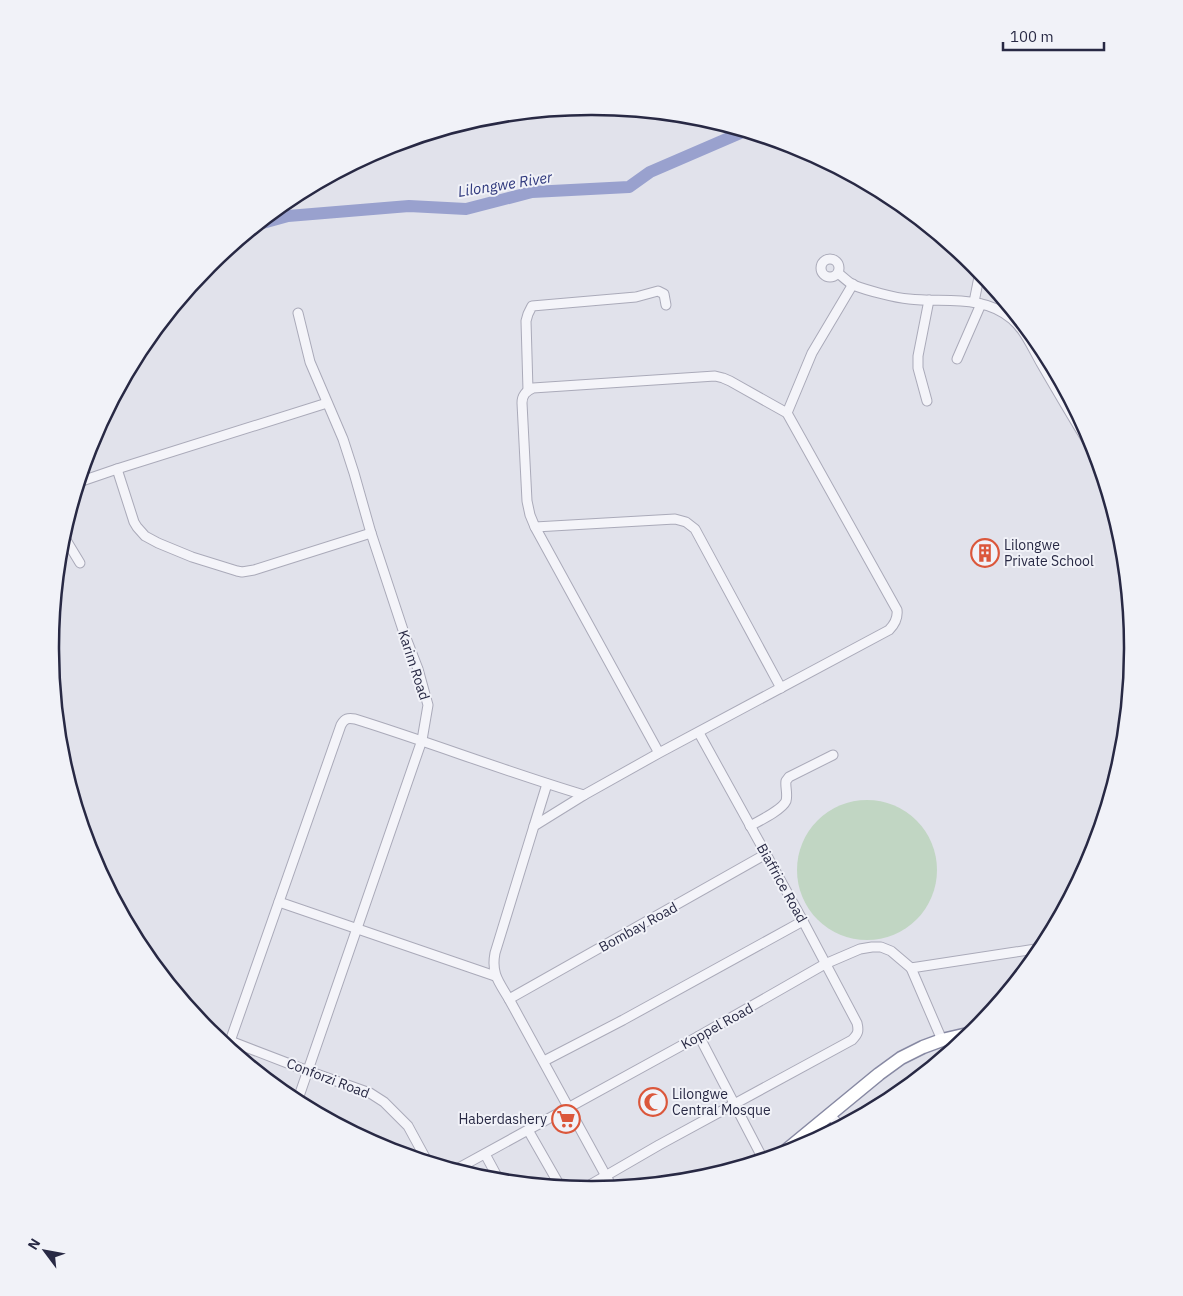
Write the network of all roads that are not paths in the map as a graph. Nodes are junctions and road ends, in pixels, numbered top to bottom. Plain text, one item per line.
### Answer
1 (838, 273) dead end
2 (979, 283) edge
3 (853, 284) junction
4 (929, 300) junction
5 (977, 303) junction
6 (666, 304) dead end
7 (298, 313) dead end
8 (1007, 316) edge
9 (957, 359) dead end
10 (1042, 365) edge
11 (528, 390) junction
12 (927, 401) dead end
13 (327, 403) junction
14 (1066, 407) edge
15 (787, 412) junction
16 (117, 469) junction
17 (86, 480) edge
18 (535, 527) junction
19 (371, 533) junction
20 (69, 545) edge
21 (80, 563) dead end
22 (781, 688) junction
23 (698, 733) junction
24 (422, 740) junction
25 (659, 754) junction
26 (833, 755) dead end
27 (547, 784) junction
28 (584, 795) junction
29 (534, 826) junction
30 (750, 826) junction
31 (766, 854) junction
32 (279, 902) junction
33 (803, 921) junction
34 (357, 929) junction
35 (1030, 950) edge
36 (825, 964) junction
37 (911, 968) junction
38 (495, 976) junction
39 (509, 999) junction
40 (699, 1036) junction
41 (956, 1037) edge
42 (230, 1040) edge
43 (942, 1040) junction
44 (238, 1047) edge
45 (544, 1061) junction
46 (308, 1071) junction
47 (300, 1093) edge
48 (735, 1104) junction
49 (569, 1108) junction
50 (829, 1114) junction
51 (836, 1121) edge
52 (528, 1130) junction
53 (803, 1136) edge
54 (424, 1153) edge
55 (760, 1153) edge
56 (485, 1154) junction
57 (464, 1165) edge
58 (495, 1172) edge
59 (606, 1176) junction
60 (557, 1180) edge
61 (597, 1181) edge
62 (608, 1181) edge

1 - 3 street
2 - 5 street
3 - 4 street
3 - 15 street
4 - 5 street
4 - 12 street
5 - 8 street
5 - 9 street
6 - 11 street
7 - 13 street, Karim Road
10 - 14 street
11 - 15 street
11 - 18 street
13 - 16 street
13 - 19 street, Karim Road
15 - 22 street
16 - 17 street
16 - 19 street
18 - 22 street
18 - 25 street
19 - 24 street, Karim Road
20 - 21 street
22 - 23 street
23 - 25 street
23 - 30 street, Biaffrice Road
24 - 27 street
24 - 32 street
24 - 34 street, Karim Road
25 - 28 street
26 - 30 street
27 - 28 street
27 - 29 street
28 - 29 street
29 - 38 street
30 - 31 street, Biaffrice Road
31 - 33 street, Biaffrice Road
31 - 39 street, Bombay Road
32 - 34 street
32 - 42 street
33 - 36 street, Biaffrice Road
33 - 45 street
34 - 38 street
34 - 46 street, Karim Road
35 - 37 street
36 - 37 street, Koppel Road
36 - 40 street, Koppel Road
36 - 48 street, Biaffrice Road
37 - 43 street, Koppel Road
38 - 39 street
39 - 45 street
40 - 48 street
40 - 49 street, Koppel Road
41 - 43 highway
43 - 50 highway
44 - 46 street, Conforzi Road
45 - 49 street
46 - 47 street, Karim Road
46 - 54 street, Conforzi Road
48 - 55 street
48 - 59 street
49 - 52 street, Koppel Road
49 - 59 street
50 - 51 street
50 - 53 highway
52 - 56 street, Koppel Road
52 - 60 street
56 - 57 street, Koppel Road
56 - 58 street
59 - 61 street
59 - 62 street

